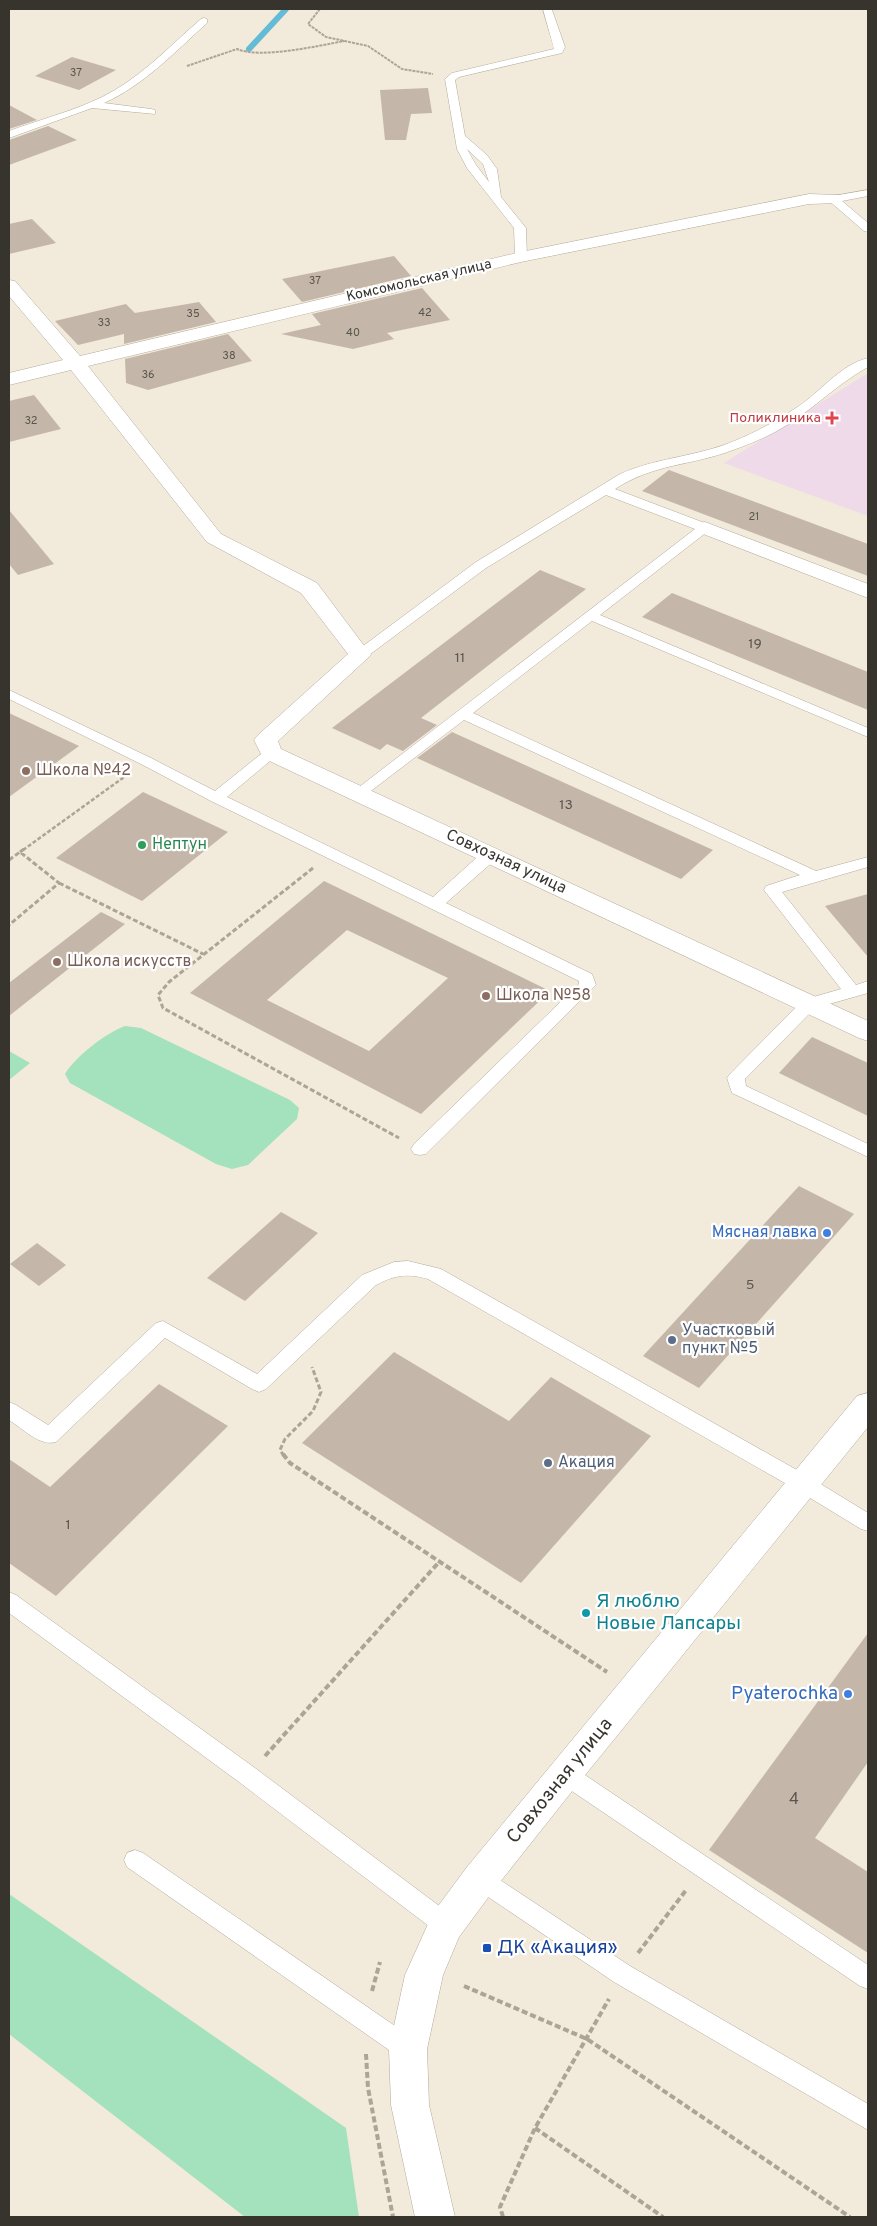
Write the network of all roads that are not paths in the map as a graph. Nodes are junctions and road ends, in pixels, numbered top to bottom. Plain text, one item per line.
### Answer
1 (547, 10) edge
2 (204, 21) dead end
3 (92, 106) junction
4 (151, 112) dead end
5 (9, 135) edge
6 (460, 137) junction
7 (868, 193) edge
8 (496, 199) junction
9 (833, 200) junction
10 (868, 229) edge
11 (521, 257) junction
12 (9, 284) edge
13 (868, 362) edge
14 (76, 363) junction
15 (9, 380) edge
16 (605, 490) junction
17 (705, 528) junction
18 (868, 592) edge
19 (591, 616) junction
20 (360, 654) junction
21 (9, 694) edge
22 (462, 714) junction
23 (868, 733) edge
24 (271, 753) junction
25 (358, 794) junction
26 (216, 798) junction
27 (490, 855) junction
28 (868, 862) edge
29 (815, 876) junction
30 (435, 904) junction
31 (860, 989) edge
32 (809, 1004) junction
33 (868, 1032) edge
34 (420, 1149) road end
35 (868, 1151) edge
36 (868, 1405) edge
37 (9, 1410) edge
38 (804, 1484) junction
39 (868, 1523) edge
40 (9, 1601) edge
41 (565, 1774) junction
42 (135, 1860) dead end
43 (480, 1879) junction
44 (446, 1926) junction
45 (868, 1978) edge
46 (408, 2049) junction
47 (868, 2118) edge
48 (435, 2217) edge

1 - 6 lane
2 - 3 lane
3 - 4 lane
3 - 5 lane
6 - 8 lane
6 - 8 lane
7 - 9 lane
8 - 11 lane
9 - 10 lane
9 - 11 street, Комсомольская улица
11 - 14 street, Комсомольская улица
12 - 14 street
13 - 16 lane
14 - 15 street, Комсомольская улица
14 - 20 street
16 - 17 lane
16 - 20 lane
17 - 18 street
17 - 19 lane
19 - 22 lane
19 - 23 lane
20 - 24 street
21 - 26 lane
22 - 25 lane
22 - 29 lane
24 - 25 street, Совхозная улица
24 - 26 lane
25 - 27 street, Совхозная улица
26 - 30 lane
27 - 30 lane
27 - 32 street, Совхозная улица
28 - 29 lane
29 - 31 lane
30 - 34 lane
31 - 32 lane
32 - 33 street, Совхозная улица
32 - 35 lane
36 - 38 street, Совхозная улица
37 - 38 lane
38 - 39 lane
38 - 41 street, Совхозная улица
40 - 44 lane
41 - 43 street, Совхозная улица
41 - 45 lane
42 - 46 lane
43 - 44 street, Совхозная улица
43 - 47 lane
44 - 46 street, Совхозная улица
46 - 48 street, Совхозная улица

